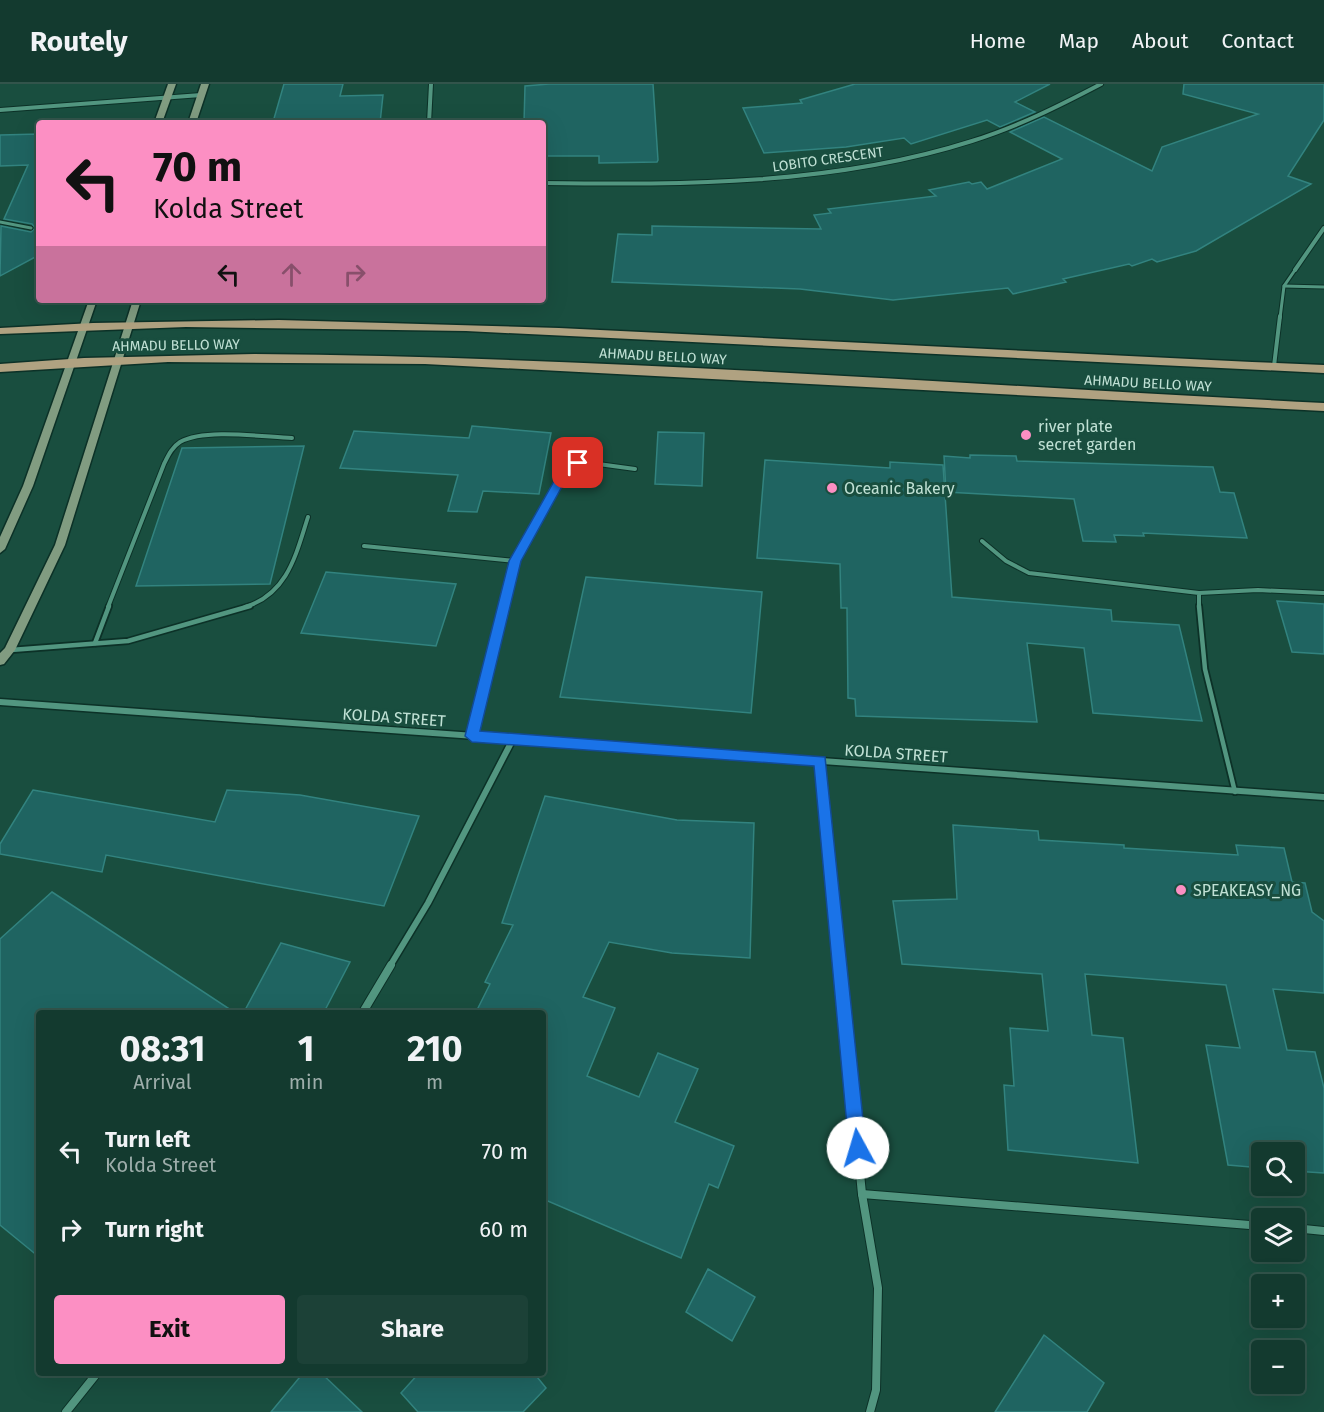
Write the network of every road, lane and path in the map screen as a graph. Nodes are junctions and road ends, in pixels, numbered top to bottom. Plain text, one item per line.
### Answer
1 (172, 84) edge
2 (205, 84) edge
3 (431, 84) edge
4 (1101, 84) edge
5 (201, 95) junction
6 (168, 97) junction
7 (0, 110) edge
8 (159, 120) edge
9 (193, 120) edge
10 (429, 120) edge
11 (546, 183) edge
12 (0, 222) edge
13 (31, 228) dead end
14 (1324, 228) edge
15 (1295, 270) joint
16 (1284, 286) junction
17 (1324, 287) edge
18 (92, 303) edge
19 (136, 303) edge
20 (130, 324) junction
21 (83, 326) junction
22 (0, 331) edge
23 (117, 361) junction
24 (70, 362) junction
25 (1274, 366) junction
26 (0, 368) edge
27 (1324, 369) edge
28 (1324, 407) edge
29 (292, 438) dead end
30 (635, 469) dead end
31 (308, 517) dead end
32 (982, 541) dead end
33 (364, 546) dead end
34 (0, 549) edge
35 (515, 561) junction
36 (1199, 593) junction
37 (1324, 593) edge
38 (95, 643) junction
39 (9, 650) junction
40 (0, 661) edge
41 (0, 702) edge
42 (472, 736) junction
43 (513, 739) junction
44 (820, 761) junction
45 (1235, 792) junction
46 (1324, 797) edge
47 (364, 1010) edge
48 (862, 1194) junction
49 (1251, 1225) edge
50 (1305, 1229) edge
51 (1324, 1231) edge
52 (95, 1376) edge
53 (66, 1412) edge
54 (870, 1412) edge

1 - 6 main road
2 - 5 main road
3 - 10 street
4 - 11 street, LOBITO CRESCENT
5 - 6 street
5 - 9 main road
6 - 7 street
6 - 8 main road
12 - 13 lane
14 - 15 street
15 - 16 lane
16 - 17 lane
16 - 25 lane
18 - 21 main road
19 - 20 main road
20 - 21 main road, AHMADU BELLO WAY
20 - 23 main road
20 - 25 main road, AHMADU BELLO WAY
21 - 22 main road, AHMADU BELLO WAY
21 - 24 main road
23 - 24 main road, AHMADU BELLO WAY
23 - 28 main road, AHMADU BELLO WAY
23 - 39 main road
24 - 26 main road, AHMADU BELLO WAY
24 - 34 main road
25 - 27 main road, AHMADU BELLO WAY
29 - 38 lane
30 - 35 lane
31 - 38 lane
32 - 36 lane
33 - 35 lane
35 - 42 lane
36 - 37 lane
36 - 45 lane
38 - 39 lane
39 - 40 main road
41 - 42 street, KOLDA STREET
42 - 43 street, KOLDA STREET
43 - 44 street, KOLDA STREET
43 - 47 street
44 - 45 street, KOLDA STREET
44 - 48 street
45 - 46 street, KOLDA STREET
48 - 49 street
48 - 54 street
50 - 51 street
52 - 53 street

